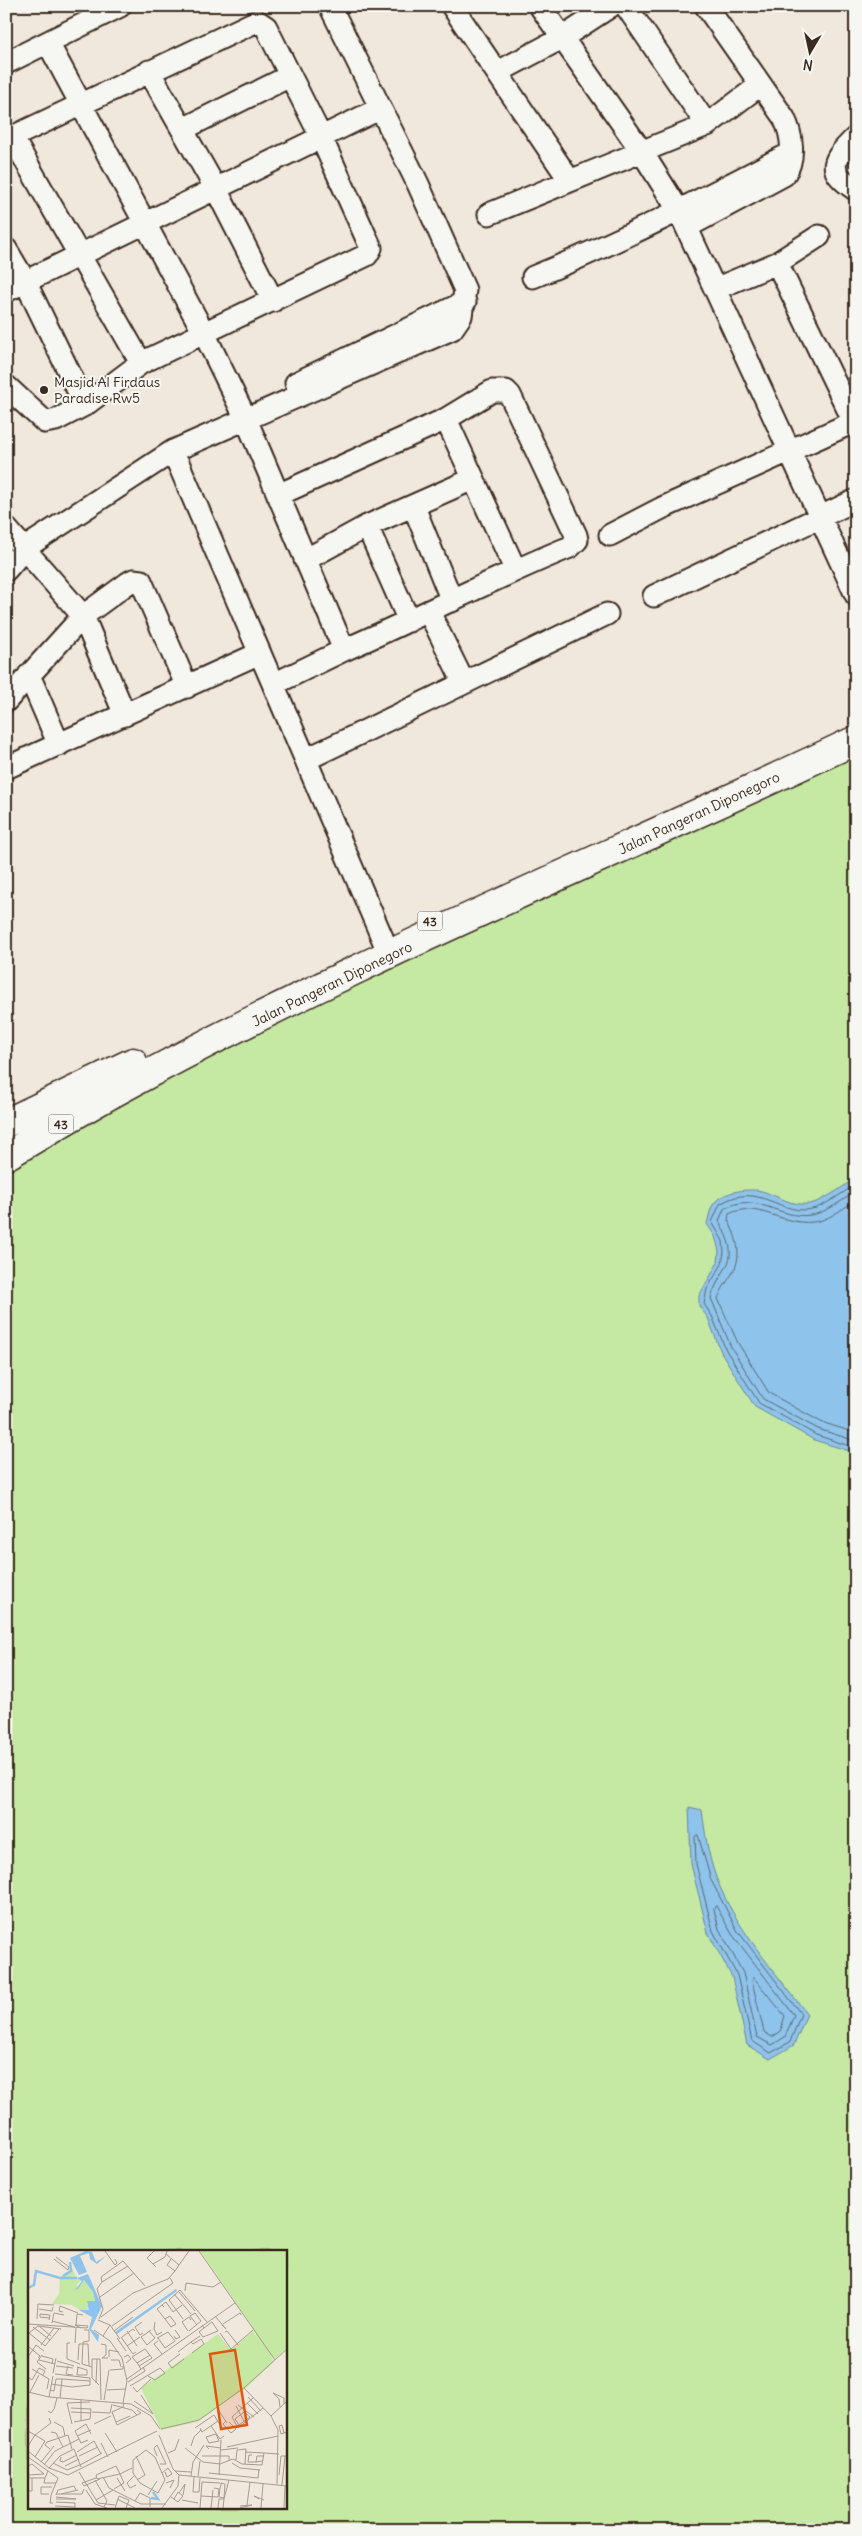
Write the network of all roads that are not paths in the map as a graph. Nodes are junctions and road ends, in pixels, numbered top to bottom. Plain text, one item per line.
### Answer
1 (120, 6) edge
2 (330, 6) edge
3 (452, 6) edge
4 (540, 6) edge
5 (611, 6) edge
6 (626, 6) edge
7 (706, 6) edge
8 (562, 38) junction
9 (48, 43) junction
10 (6, 63) edge
11 (149, 71) junction
12 (498, 72) junction
13 (290, 76) junction
14 (760, 85) junction
15 (80, 104) junction
16 (379, 109) junction
17 (707, 125) junction
18 (183, 129) junction
19 (321, 137) junction
20 (856, 137) edge
21 (9, 138) edge
22 (642, 152) junction
23 (570, 181) junction
24 (216, 189) junction
25 (856, 190) edge
26 (489, 214) dead end
27 (683, 219) junction
28 (144, 222) junction
29 (819, 236) dead end
30 (6, 249) edge
31 (80, 254) junction
32 (777, 263) junction
33 (534, 277) dead end
34 (15, 286) edge
35 (715, 289) junction
36 (274, 301) junction
37 (204, 334) junction
38 (141, 363) junction
39 (6, 386) edge
40 (85, 405) junction
41 (246, 419) junction
42 (446, 419) junction
43 (855, 421) edge
44 (173, 451) junction
45 (789, 452) junction
46 (473, 479) junction
47 (278, 495) junction
48 (856, 500) edge
49 (414, 506) junction
50 (820, 517) junction
51 (367, 526) junction
52 (6, 528) edge
53 (610, 535) dead end
54 (25, 548) junction
55 (305, 560) junction
56 (515, 569) junction
57 (6, 570) edge
58 (856, 595) edge
59 (654, 596) dead end
60 (452, 601) junction
61 (429, 612) junction
62 (607, 614) dead end
63 (83, 616) junction
64 (410, 621) junction
65 (344, 650) junction
66 (260, 653) junction
67 (30, 675) junction
68 (464, 683) junction
69 (274, 684) junction
70 (187, 686) junction
71 (6, 701) edge
72 (125, 715) junction
73 (856, 720) edge
74 (856, 740) edge
75 (59, 745) junction
76 (307, 759) junction
77 (6, 768) edge
78 (384, 942) junction
79 (6, 1123) edge
80 (6, 1156) edge

1 - 9 street
2 - 16 street
3 - 12 street
4 - 8 street
5 - 8 street
6 - 17 street
7 - 14 street
8 - 12 street
8 - 22 street
9 - 10 street
9 - 15 street
11 - 13 street
11 - 15 street
11 - 18 street
12 - 23 street
13 - 18 street
13 - 19 street
14 - 17 street
14 - 27 street
15 - 21 street
15 - 28 street
16 - 19 street
16 - 41 street
17 - 22 street
18 - 24 street
19 - 24 street
19 - 36 street
20 - 25 street
21 - 31 street
22 - 23 street
22 - 27 street
23 - 26 street
24 - 28 street
24 - 36 street
27 - 33 street
27 - 35 street
28 - 31 street
28 - 37 street
29 - 32 street
30 - 34 street
31 - 34 street
31 - 38 street
32 - 35 street
32 - 43 street
34 - 40 street
35 - 45 street
36 - 37 street
37 - 38 street
37 - 41 street
38 - 40 street
39 - 40 street
41 - 44 street
41 - 47 street
42 - 46 street
42 - 47 street
42 - 56 street
43 - 45 street
44 - 54 street
44 - 66 street
45 - 50 street
45 - 53 street
46 - 49 street
46 - 56 street
47 - 55 street
48 - 50 street
49 - 51 street
49 - 60 street
50 - 58 street
50 - 59 street
51 - 55 street
51 - 64 street
52 - 54 street
54 - 57 street
54 - 63 street
55 - 65 street
56 - 60 street
60 - 61 street
61 - 64 street
61 - 68 street
62 - 68 street
63 - 67 street
63 - 70 street
63 - 72 street
64 - 65 street
65 - 69 street
66 - 69 street
66 - 70 street
67 - 71 street
67 - 75 street
68 - 76 street
69 - 76 street
70 - 72 street
72 - 75 street
73 - 78 highway, Jalan Pangeran Diponegoro / 43
74 - 80 highway, Jalan Pangeran Diponegoro / 43
75 - 77 street
76 - 78 street
78 - 79 highway, Jalan Pangeran Diponegoro / 43

